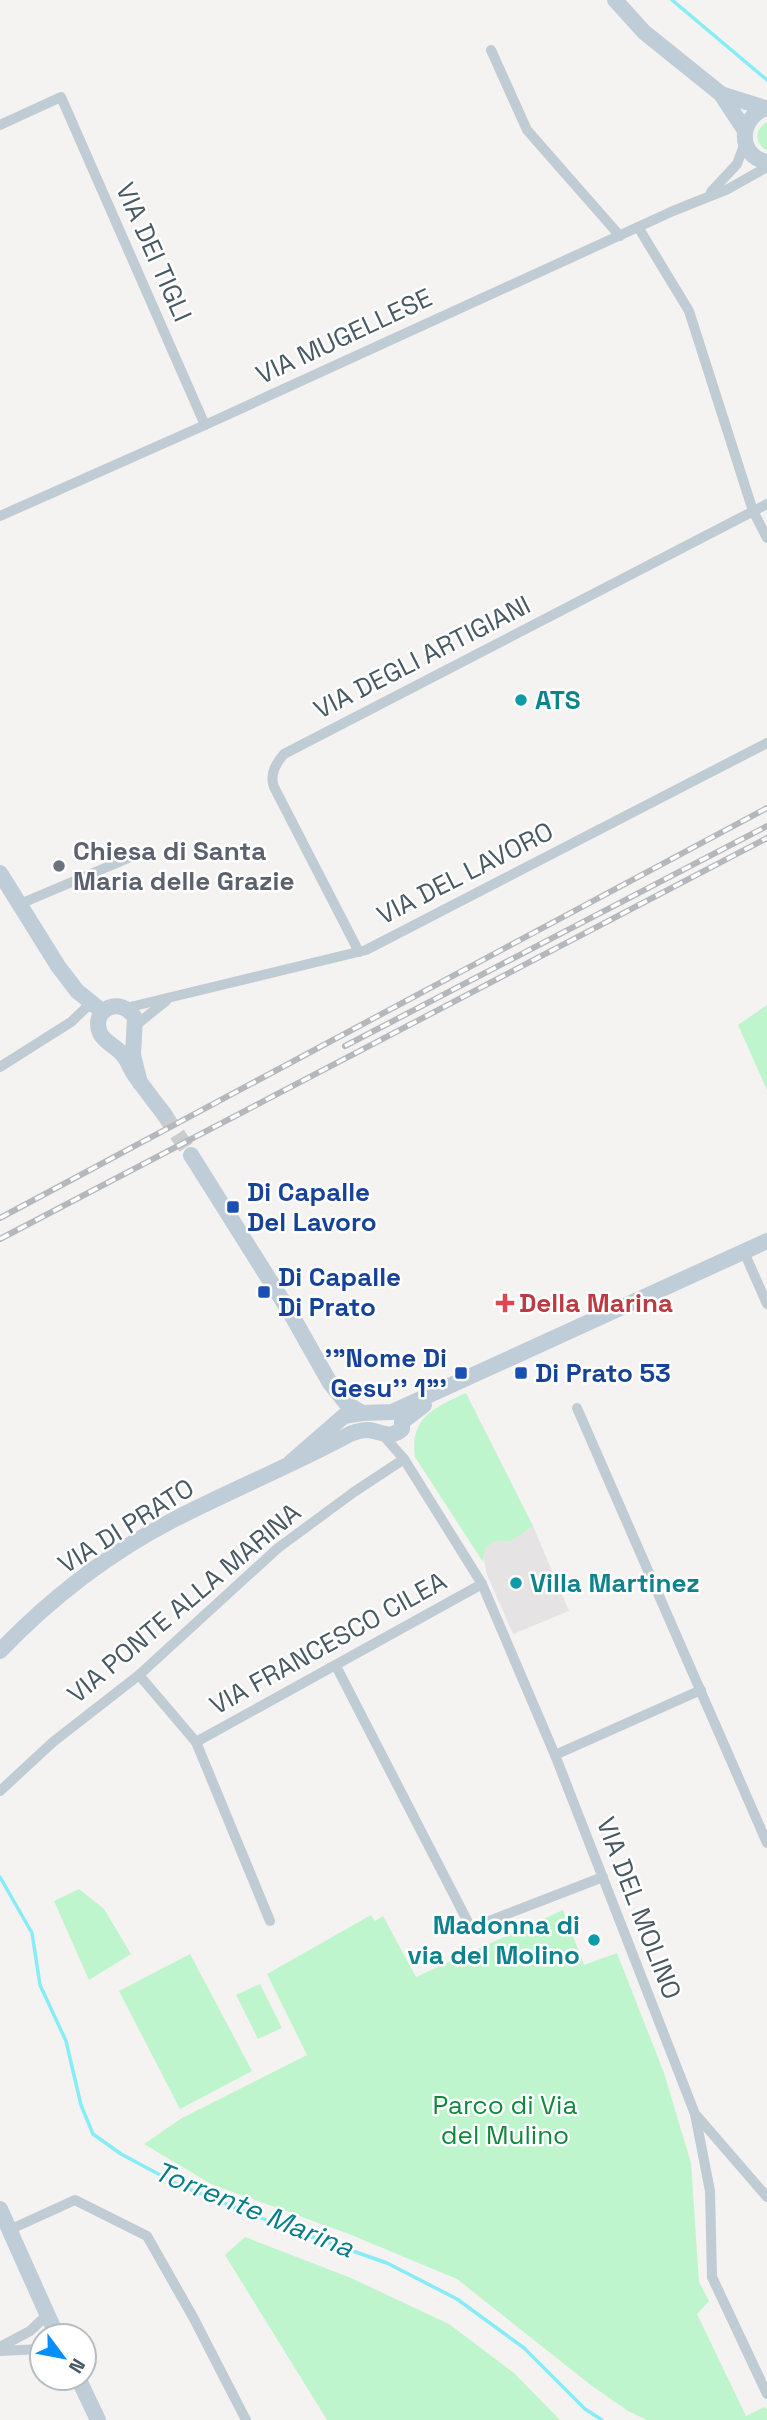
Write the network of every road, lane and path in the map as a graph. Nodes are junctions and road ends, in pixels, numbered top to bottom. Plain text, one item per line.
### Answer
1 (615, 0) edge
2 (492, 50) dead end
3 (721, 94) junction
4 (766, 108) edge
5 (0, 125) edge
6 (745, 136) junction
7 (767, 162) edge
8 (767, 167) edge
9 (706, 197) junction
10 (638, 227) junction
11 (620, 236) junction
12 (205, 425) junction
13 (767, 504) edge
14 (753, 511) junction
15 (0, 516) edge
16 (767, 538) edge
17 (767, 743) edge
18 (145, 851) dead end
19 (0, 873) edge
20 (20, 904) junction
21 (359, 953) junction
22 (168, 999) junction
23 (97, 1007) junction
24 (126, 1008) junction
25 (135, 1029) junction
26 (110, 1043) junction
27 (0, 1067) edge
28 (140, 1083) junction
29 (164, 1114) tunnel mouth
30 (191, 1155) tunnel mouth
31 (767, 1241) edge
32 (744, 1252) junction
33 (767, 1304) edge
34 (330, 1383) junction
35 (577, 1408) dead end
36 (362, 1413) junction
37 (398, 1421) junction
38 (344, 1428) junction
39 (382, 1434) junction
40 (404, 1459) junction
41 (482, 1584) junction
42 (0, 1651) edge
43 (336, 1666) junction
44 (139, 1675) junction
45 (701, 1690) junction
46 (196, 1742) junction
47 (555, 1755) junction
48 (0, 1791) edge
49 (767, 1843) edge
50 (603, 1877) junction
51 (270, 1921) dead end
52 (695, 2114) junction
53 (767, 2197) edge
54 (0, 2209) edge
55 (9, 2230) junction
56 (47, 2315) junction
57 (50, 2322) edge
58 (0, 2349) edge
59 (28, 2349) edge
60 (84, 2392) edge
61 (767, 2394) edge
62 (97, 2420) edge
63 (246, 2420) edge

1 - 3 main road
2 - 11 street
3 - 4 main road
3 - 6 main road
4 - 6 main road
5 - 12 street, VIA DEI TIGLI
6 - 7 main road
6 - 9 street, VIA MUGELLESE
8 - 9 street, VIA MUGELLESE
9 - 10 street, VIA MUGELLESE
10 - 11 street, VIA MUGELLESE
10 - 14 street
11 - 12 street, VIA MUGELLESE
12 - 15 street, VIA MUGELLESE
13 - 14 street
14 - 16 street
14 - 21 street, VIA DEGLI ARTIGIANI
17 - 21 street, VIA DEL LAVORO
18 - 20 street
19 - 20 main road
20 - 23 main road
21 - 22 street, VIA DEL LAVORO
22 - 24 street, VIA DEL LAVORO
22 - 25 street, VIA DEL LAVORO
23 - 24 main road
23 - 26 main road
23 - 27 street
24 - 25 main road
25 - 26 main road
25 - 28 main road
26 - 28 main road
28 - 29 main road
30 - 34 main road
31 - 32 main road, VIA DI PRATO
32 - 33 street
32 - 37 main road, VIA DI PRATO
34 - 36 main road
34 - 38 main road
35 - 45 street
36 - 37 main road, VIA DI PRATO
36 - 38 main road, VIA DI PRATO
37 - 39 main road, VIA DI PRATO
37 - 40 street, VIA DEL MOLINO
38 - 39 main road, VIA DI PRATO
38 - 42 main road, VIA DI PRATO
39 - 40 street, VIA DEL MOLINO
40 - 41 street, VIA DEL MOLINO
40 - 44 street, VIA PONTE ALLA MARINA
41 - 43 street, VIA FRANCESCO CILEA
41 - 47 street, VIA DEL MOLINO
43 - 46 street, VIA FRANCESCO CILEA
43 - 50 street
44 - 46 street
44 - 48 street, VIA PONTE ALLA MARINA
45 - 47 street
45 - 49 street
46 - 51 street
47 - 50 street, VIA DEL MOLINO
50 - 52 street, VIA DEL MOLINO
52 - 53 street
52 - 61 street, VIA DEL MOLINO
54 - 55 main road
55 - 56 main road
55 - 63 street
56 - 57 main road
56 - 58 street
58 - 59 street
60 - 62 main road

